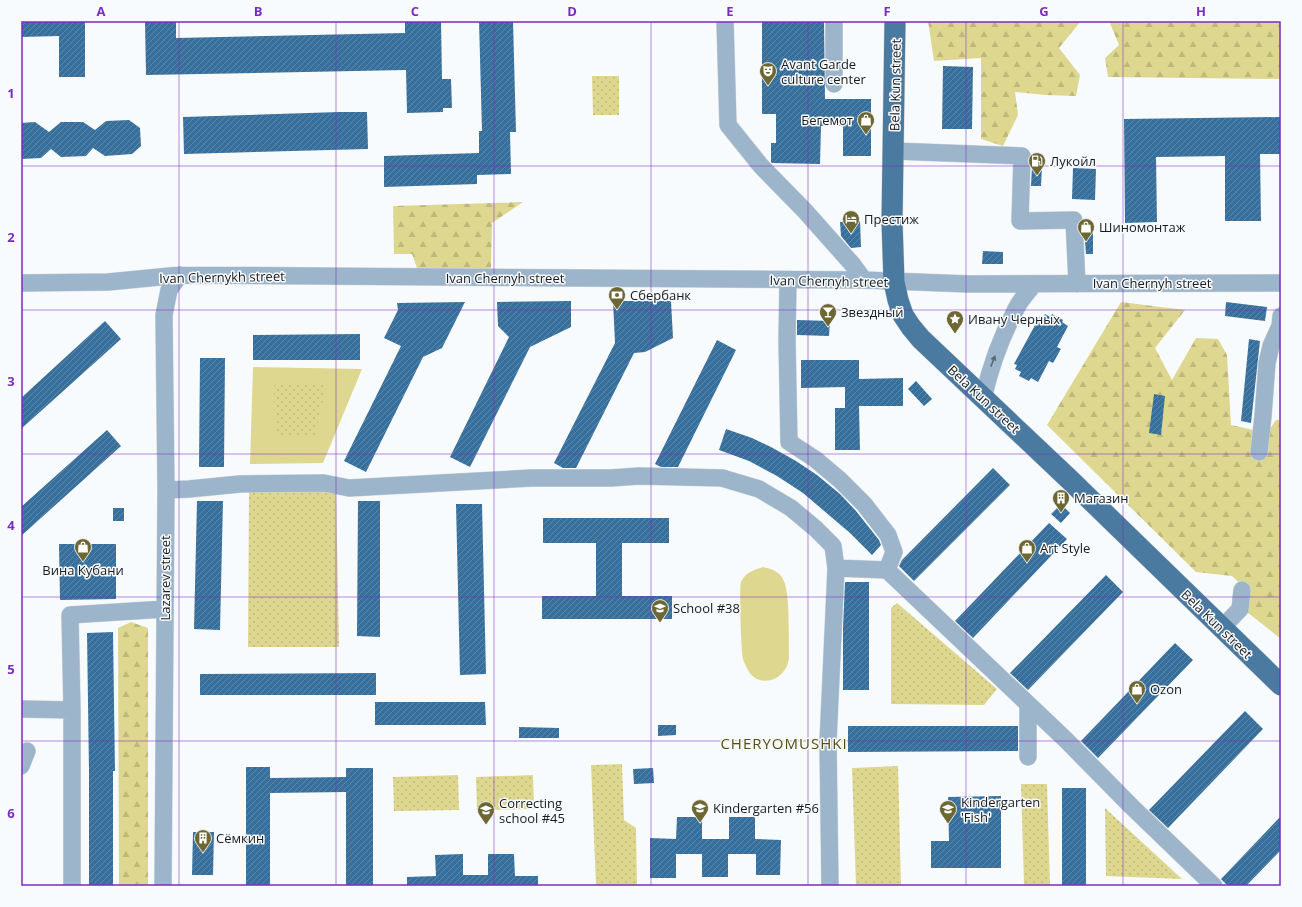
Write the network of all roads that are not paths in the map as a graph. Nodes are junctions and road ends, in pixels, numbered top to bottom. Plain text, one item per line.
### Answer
1 (725, 21) edge
2 (834, 21) edge
3 (895, 21) edge
4 (834, 84) dead end
5 (894, 151) junction
6 (180, 275) junction
7 (788, 280) junction
8 (864, 280) junction
9 (894, 282) junction
10 (21, 283) edge
11 (1281, 283) edge
12 (1034, 284) junction
13 (1077, 284) junction
14 (1281, 316) edge
15 (983, 399) junction
16 (1259, 452) dead end
17 (166, 490) junction
18 (836, 568) junction
19 (887, 570) junction
20 (1242, 590) dead end
21 (165, 609) junction
22 (1222, 628) junction
23 (1281, 685) edge
24 (1028, 704) junction
25 (21, 709) edge
26 (72, 710) junction
27 (1028, 757) dead end
28 (72, 886) edge
29 (163, 886) edge
30 (830, 886) edge
31 (1214, 886) edge

1 - 8 street
2 - 4 street
3 - 5 main road, Bela Kun street
5 - 9 main road, Bela Kun street
5 - 13 street
6 - 7 street, Ivan Chernykh street
6 - 10 street, Ivan Chernykh street
6 - 17 street, Lazarev street
7 - 8 street, Ivan Chernyh street
7 - 19 street
8 - 9 street, Ivan Chernyh street
9 - 12 street, Ivan Chernyh street
9 - 15 main road, Bela Kun street
11 - 13 street, Ivan Chernyh street
12 - 13 street, Ivan Chernyh street
15 -> 12 street
14 - 16 street
15 - 22 main road, Bela Kun street
17 - 18 street
17 - 21 street, Lazarev street
18 - 19 street
18 - 30 street
19 - 24 street
20 - 22 street
21 - 26 street
21 - 29 street, Lazarev street
22 - 23 main road, Bela Kun street
24 - 27 street
24 - 31 street
25 - 26 street
26 - 28 street

